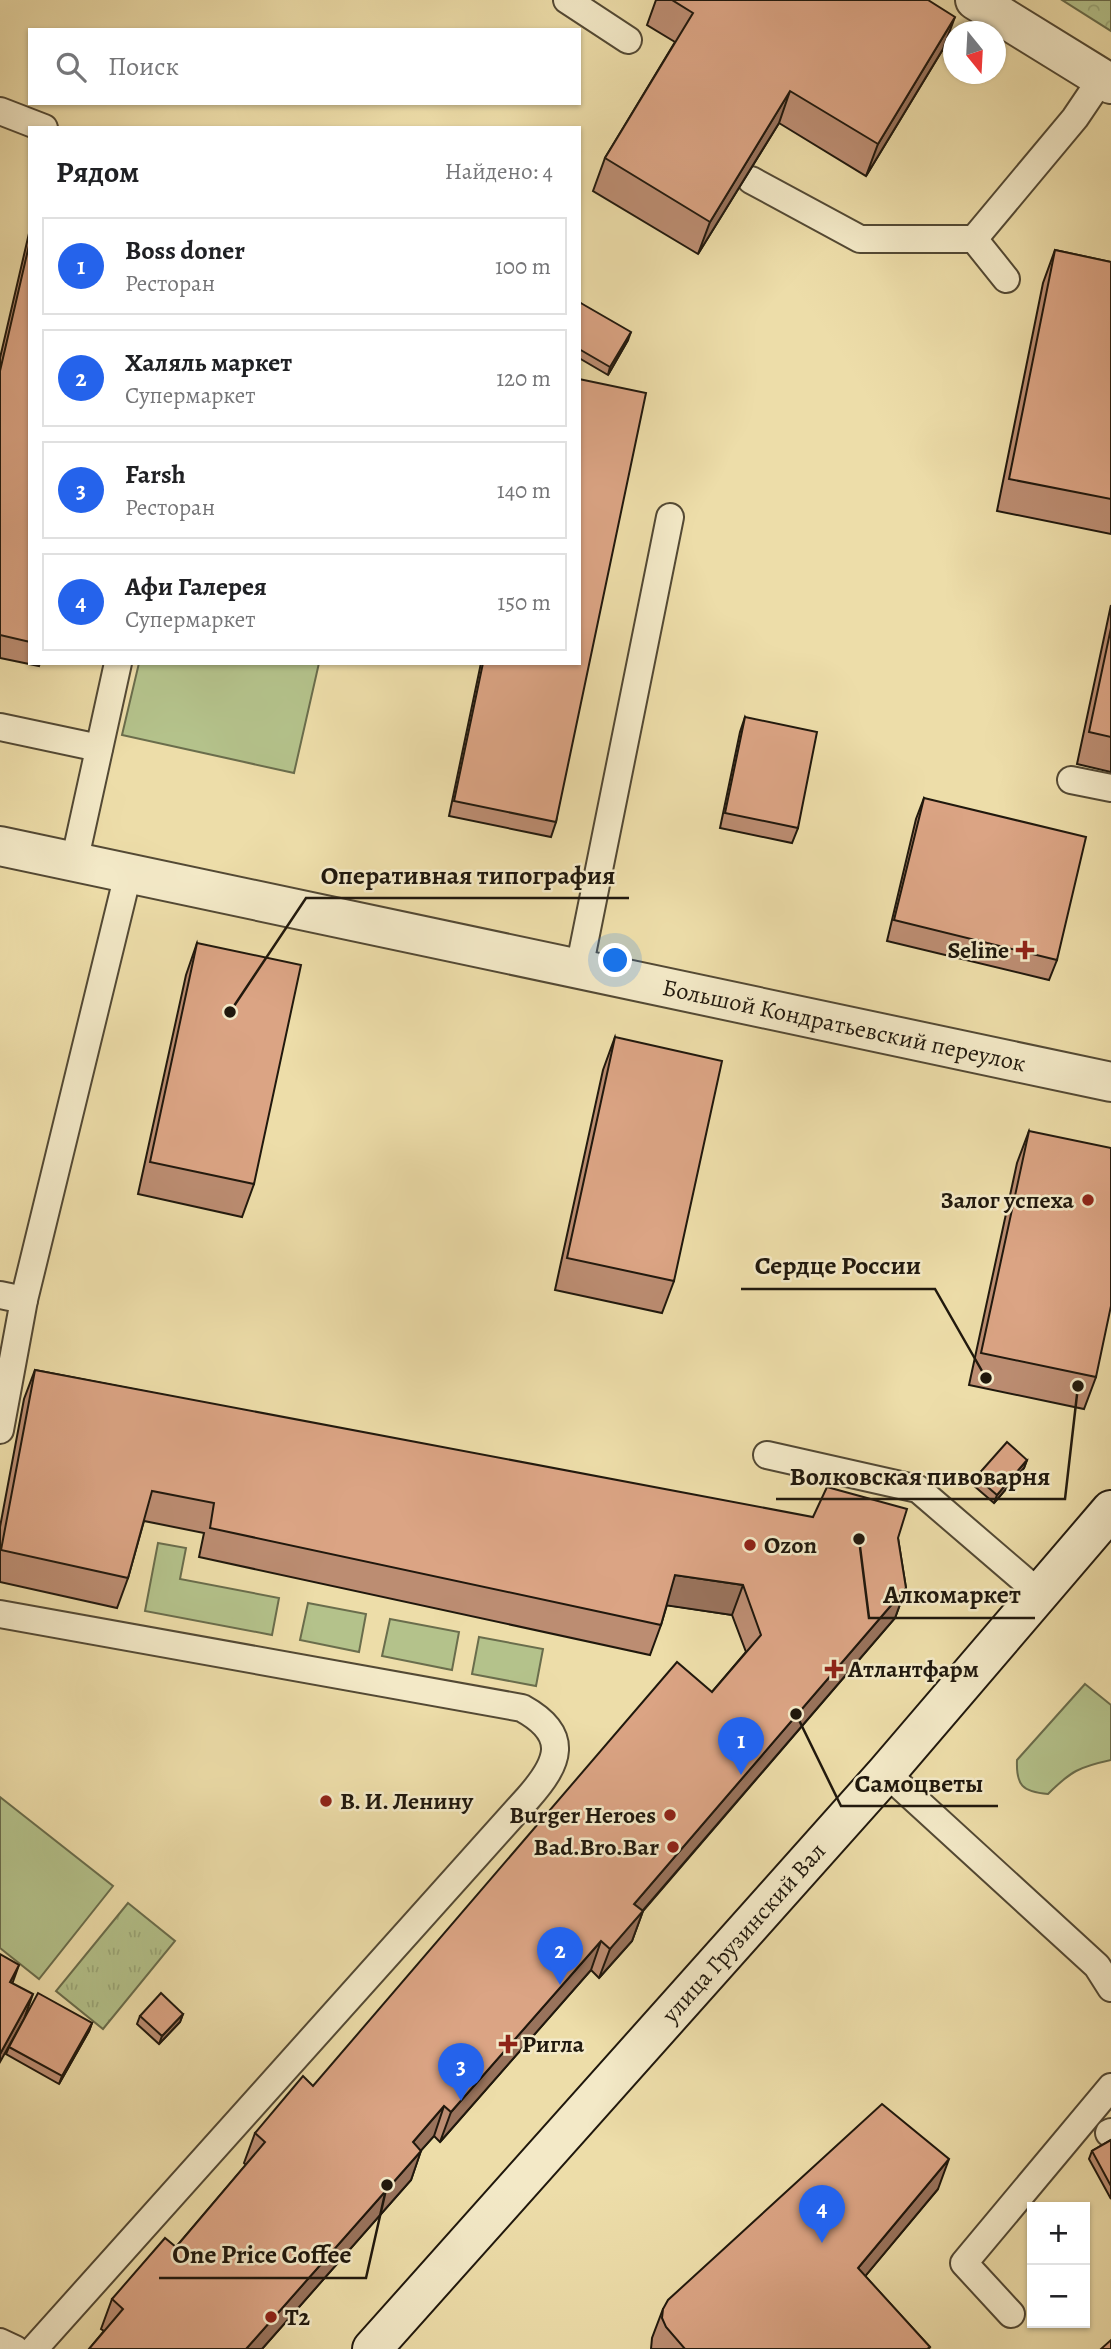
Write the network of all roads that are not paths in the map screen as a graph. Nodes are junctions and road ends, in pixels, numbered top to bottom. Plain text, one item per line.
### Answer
1 (567, 0) edge
2 (975, 0) edge
3 (628, 40) dead end
4 (1107, 81) edge
5 (0, 111) edge
6 (39, 126) edge
7 (751, 180) edge
8 (974, 239) junction
9 (1006, 279) dead end
10 (670, 517) dead end
11 (118, 665) edge
12 (0, 727) edge
13 (99, 748) junction
14 (1071, 780) dead end
15 (1111, 788) edge
16 (0, 846) edge
17 (74, 863) junction
18 (128, 874) junction
19 (579, 969) junction
20 (1111, 1082) edge
21 (12, 1298) edge
22 (0, 1430) edge
23 (767, 1455) dead end
24 (1111, 1510) edge
25 (1039, 1593) junction
26 (0, 1614) edge
27 (886, 1773) junction
28 (1106, 1968) edge
29 (1111, 2087) edge
30 (1011, 2314) dead end
31 (0, 2342) edge
32 (15, 2349) edge
33 (34, 2349) edge
34 (372, 2349) edge

1 - 3 lane
2 - 4 street
4 - 8 lane
5 - 6 lane
7 - 8 lane
8 - 9 lane
10 - 19 lane
11 - 13 lane
12 - 13 lane
13 - 17 lane
14 - 15 lane
16 - 17 street, Большой Кондратьевский переулок
17 - 18 street, Большой Кондратьевский переулок
18 - 19 street, Большой Кондратьевский переулок
18 - 21 lane
19 - 20 street, Большой Кондратьевский переулок
21 - 22 lane
23 - 25 lane
24 - 25 street, улица Грузинский Вал
25 - 27 street, улица Грузинский Вал
26 - 33 lane
27 - 28 lane
27 - 34 street, улица Грузинский Вал
29 - 30 lane
31 - 32 lane

